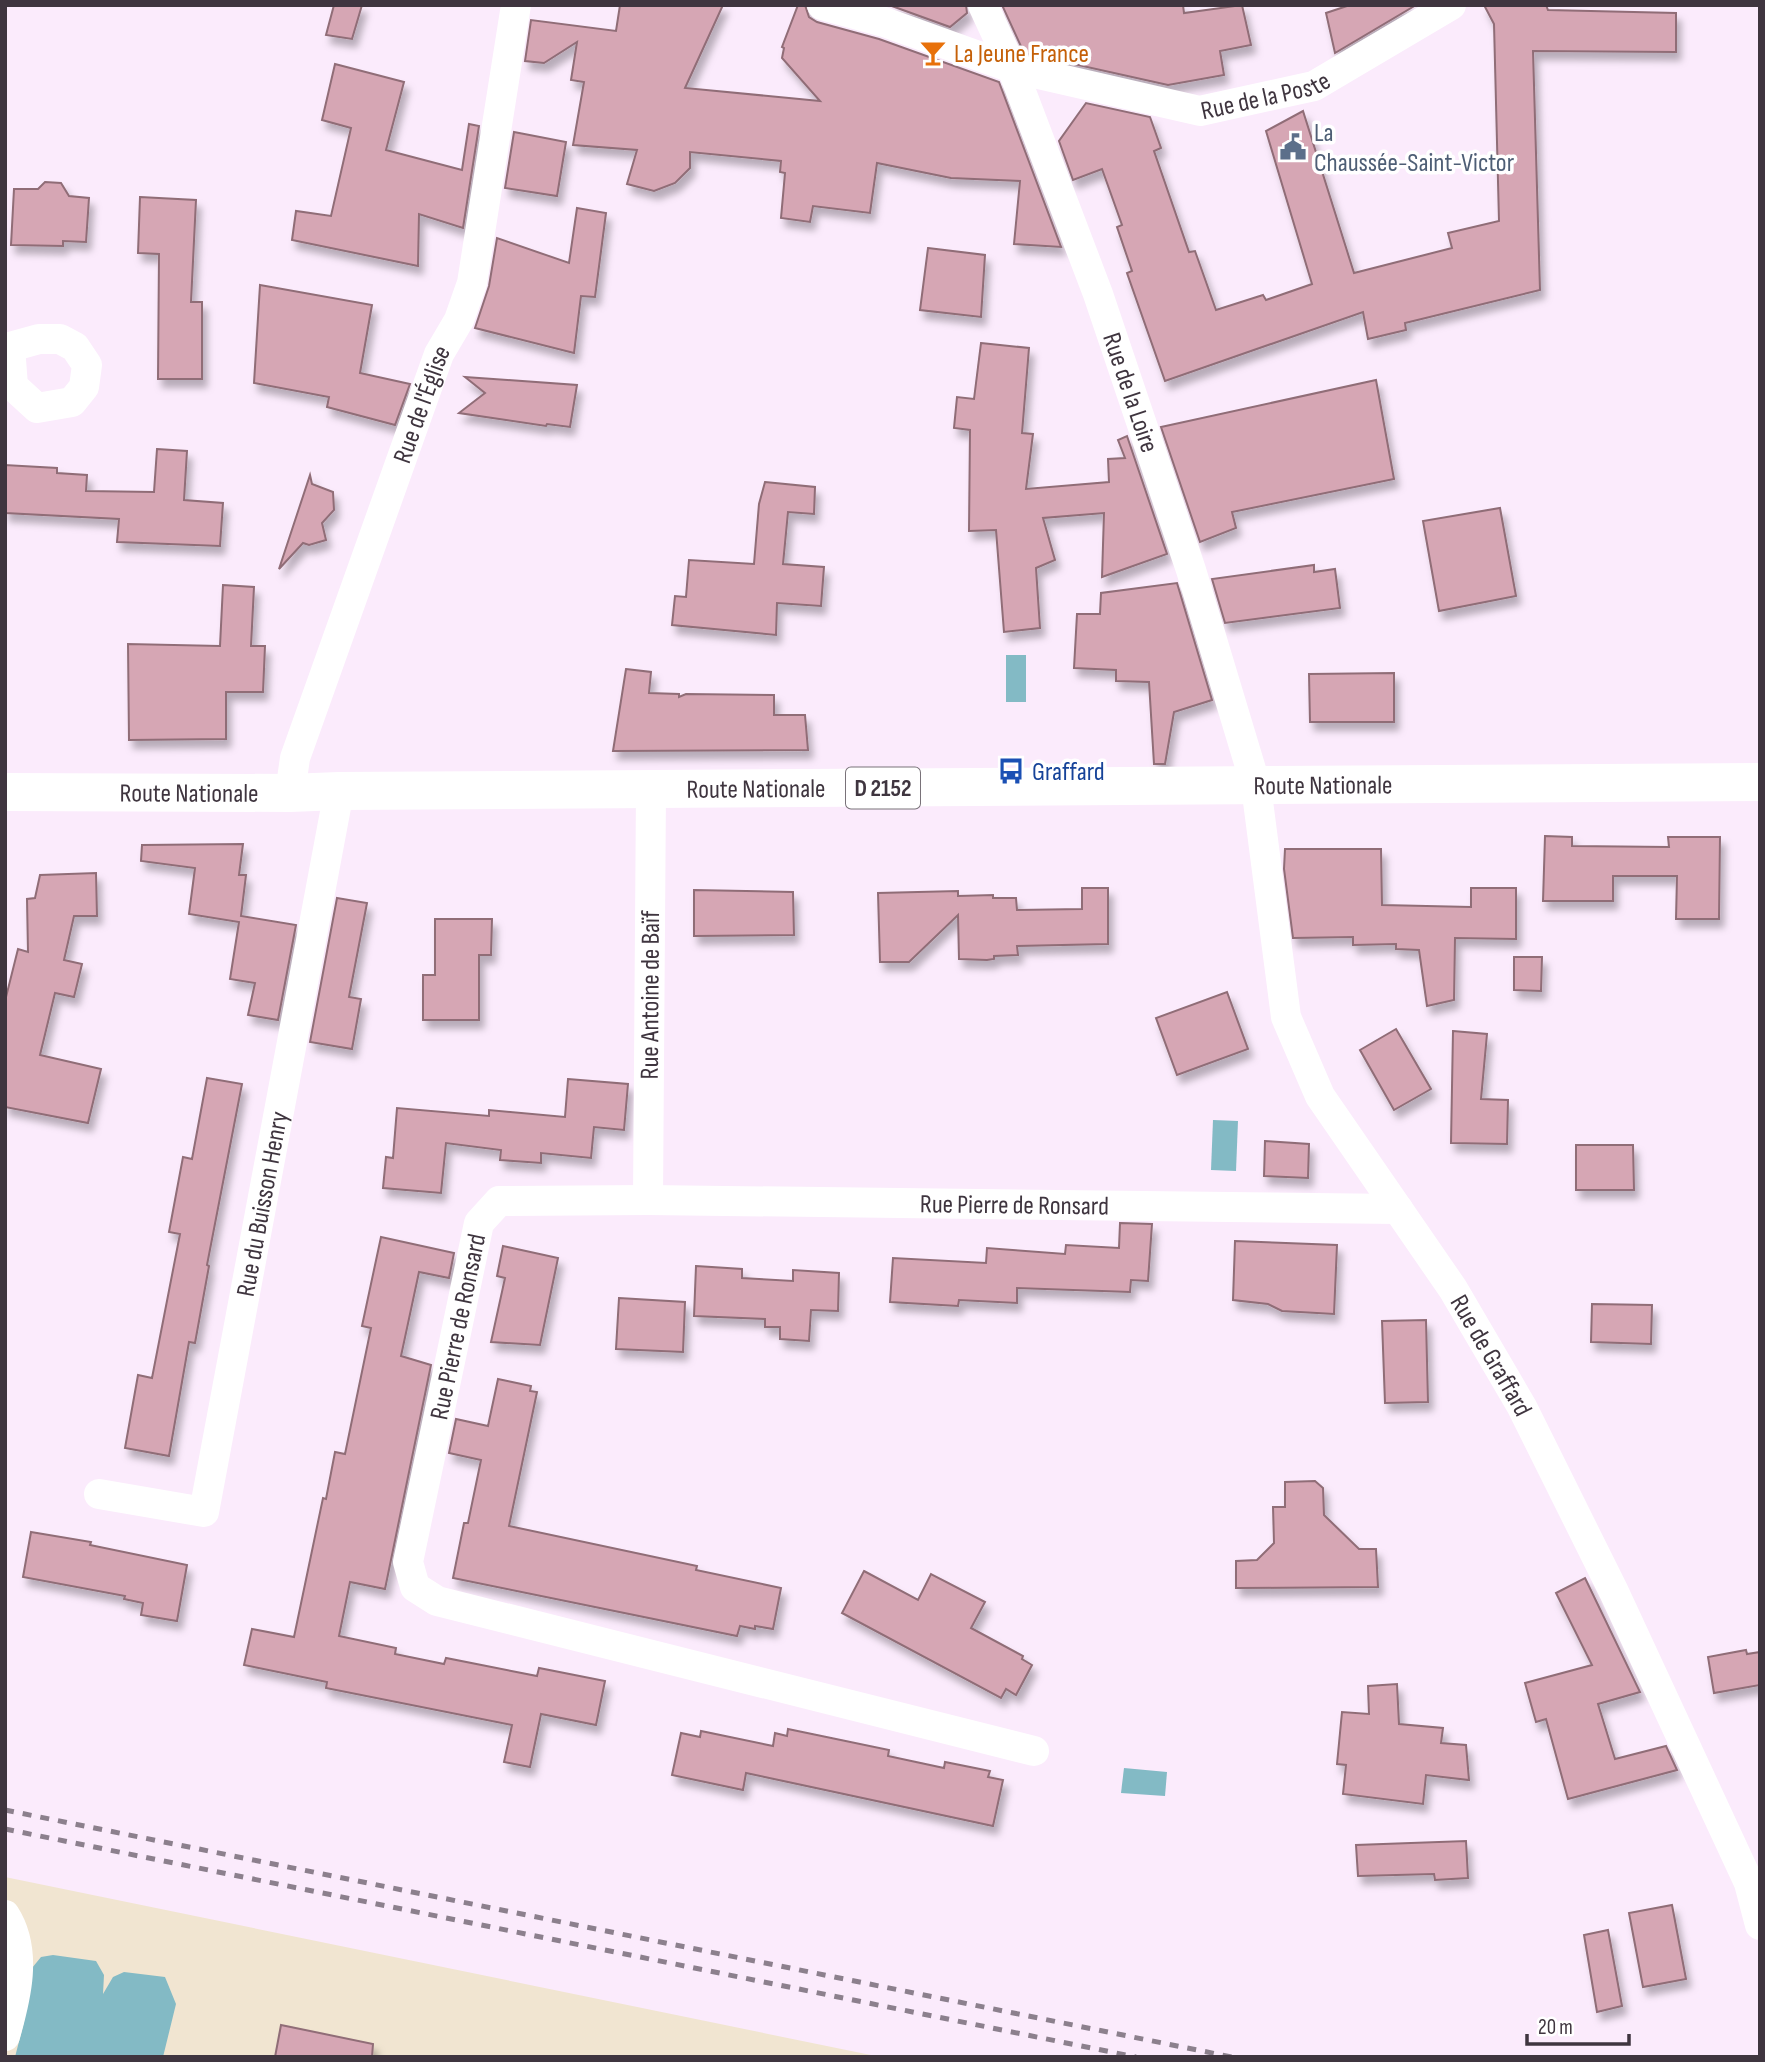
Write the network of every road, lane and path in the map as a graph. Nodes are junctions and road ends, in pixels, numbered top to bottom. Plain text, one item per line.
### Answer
1 (516, 5) edge
2 (822, 5) edge
3 (983, 5) edge
4 (1451, 5) edge
5 (1012, 68) junction
6 (1760, 782) edge
7 (1256, 786) junction
8 (651, 789) junction
9 (339, 790) junction
10 (6, 793) edge
11 (290, 793) junction
12 (648, 1200) junction
13 (1398, 1209) junction
14 (99, 1494) dead end
15 (1034, 1751) dead end
16 (1754, 1882) edge
17 (5, 1915) edge
18 (1760, 1925) edge
19 (5, 2036) edge

1 - 11 street, Rue de l'Église
2 - 5 street, Rue de la Poste
3 - 5 street, Rue de la Loire
4 - 5 street, Rue de la Poste
5 - 7 street, Rue de la Loire
6 - 7 main road, Route Nationale / D 2152
7 - 8 main road, Route Nationale / D 2152
7 - 13 street, Rue de Graffard
8 - 9 main road, Route Nationale / D 2152
8 - 12 street, Rue Antoine de Baïf
9 - 11 main road, Route Nationale / D 2152
9 - 14 street, Rue du Buisson Henry
10 - 11 main road, Route Nationale / D 2152
12 - 13 street, Rue Pierre de Ronsard
12 - 15 street, Rue Pierre de Ronsard
13 - 16 street, Rue de Graffard
16 - 18 street, Rue de Graffard
17 - 19 street

